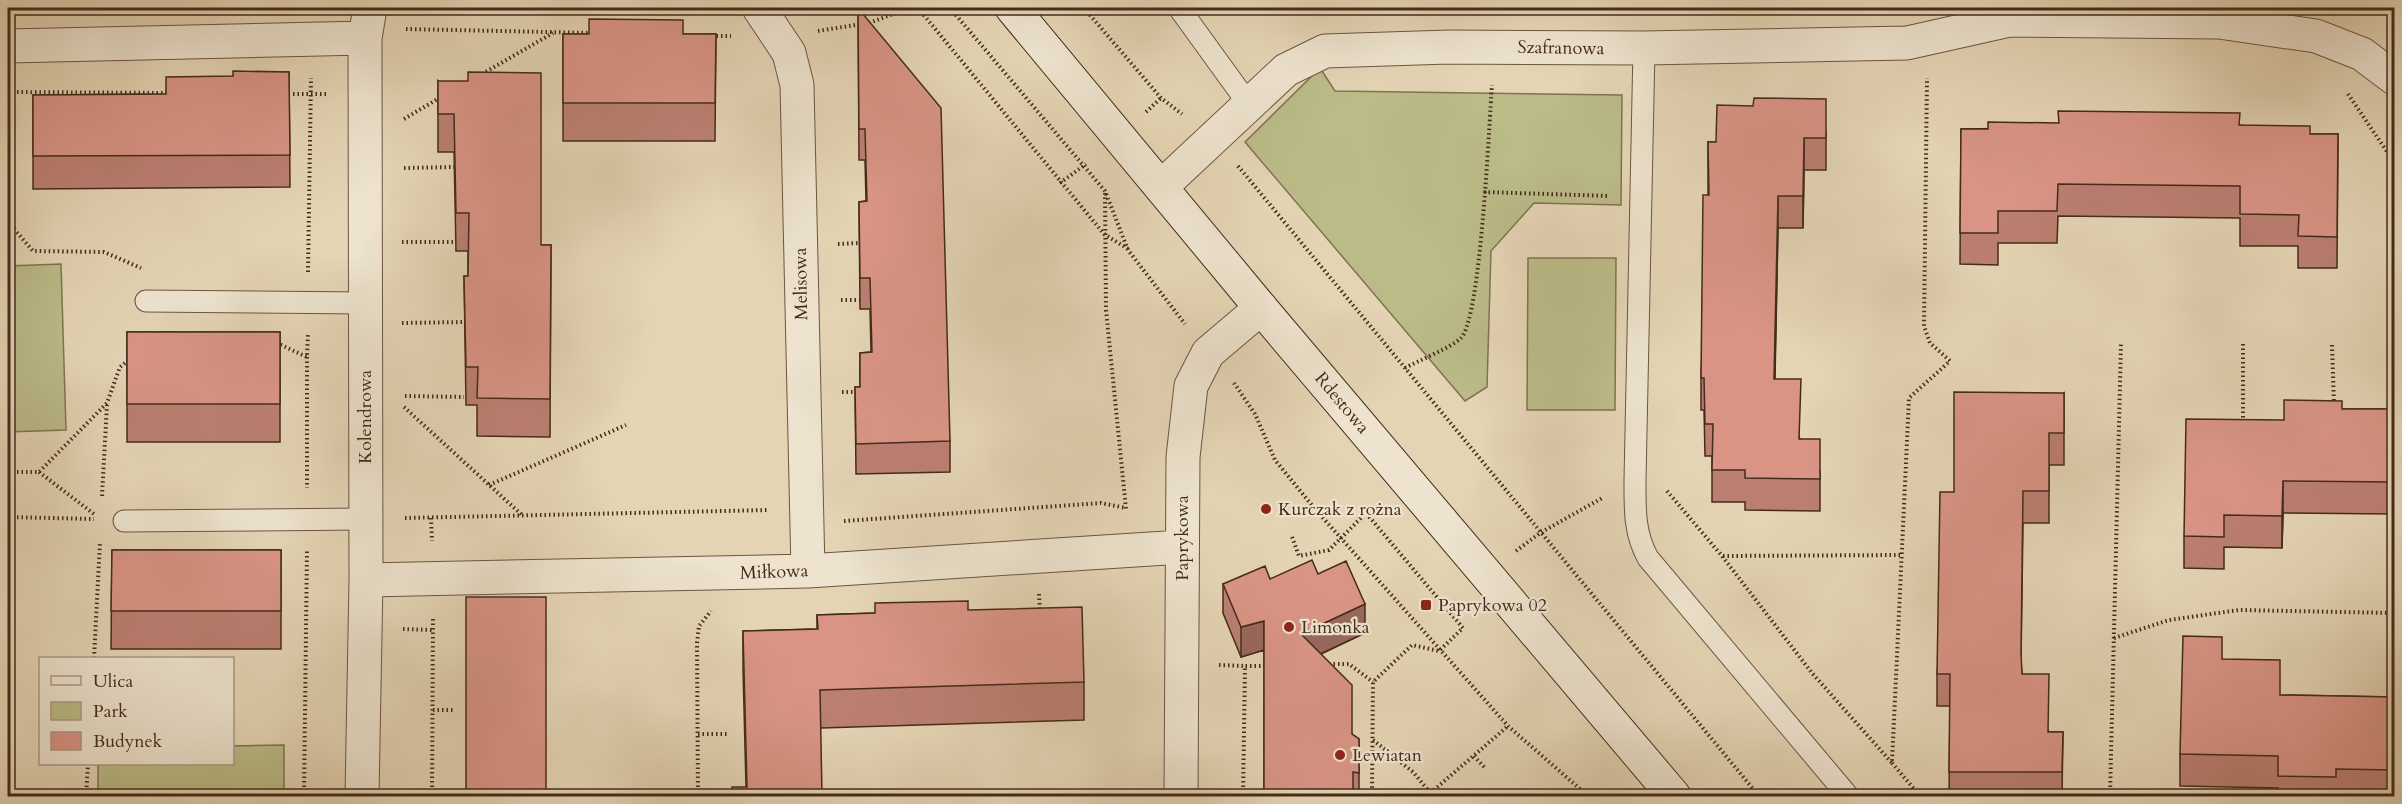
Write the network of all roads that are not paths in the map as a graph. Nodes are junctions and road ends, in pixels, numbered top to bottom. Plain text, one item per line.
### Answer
1 (1012, 8) edge
2 (1179, 8) edge
3 (762, 11) edge
4 (2008, 14) edge
5 (367, 22) edge
6 (8, 46) edge
7 (1644, 48) junction
8 (2394, 78) edge
9 (1250, 106) junction
10 (1161, 187) junction
11 (146, 302) dead end
12 (364, 303) junction
13 (1261, 308) junction
14 (365, 519) junction
15 (124, 520) road end
16 (1182, 548) junction
17 (808, 571) junction
18 (366, 580) junction
19 (362, 796) edge
20 (1181, 796) edge
21 (1674, 796) edge
22 (1848, 796) edge

1 - 10 street, Rdestowa
2 - 9 lane
3 - 17 street, Melisowa
4 - 7 street, Szafranowa
4 - 8 street, Szafranowa
5 - 6 street
5 - 12 street, Kolendrowa
7 - 9 street, Szafranowa
7 - 22 lane
9 - 10 street, Szafranowa
10 - 13 street, Rdestowa
11 - 12 lane
12 - 14 street, Kolendrowa
13 - 16 street, Paprykowa
13 - 21 street, Rdestowa
14 - 15 lane
14 - 18 street, Kolendrowa
16 - 17 street, Miłkowa
16 - 20 street, Paprykowa
17 - 18 street, Miłkowa
18 - 19 street, Kolendrowa

